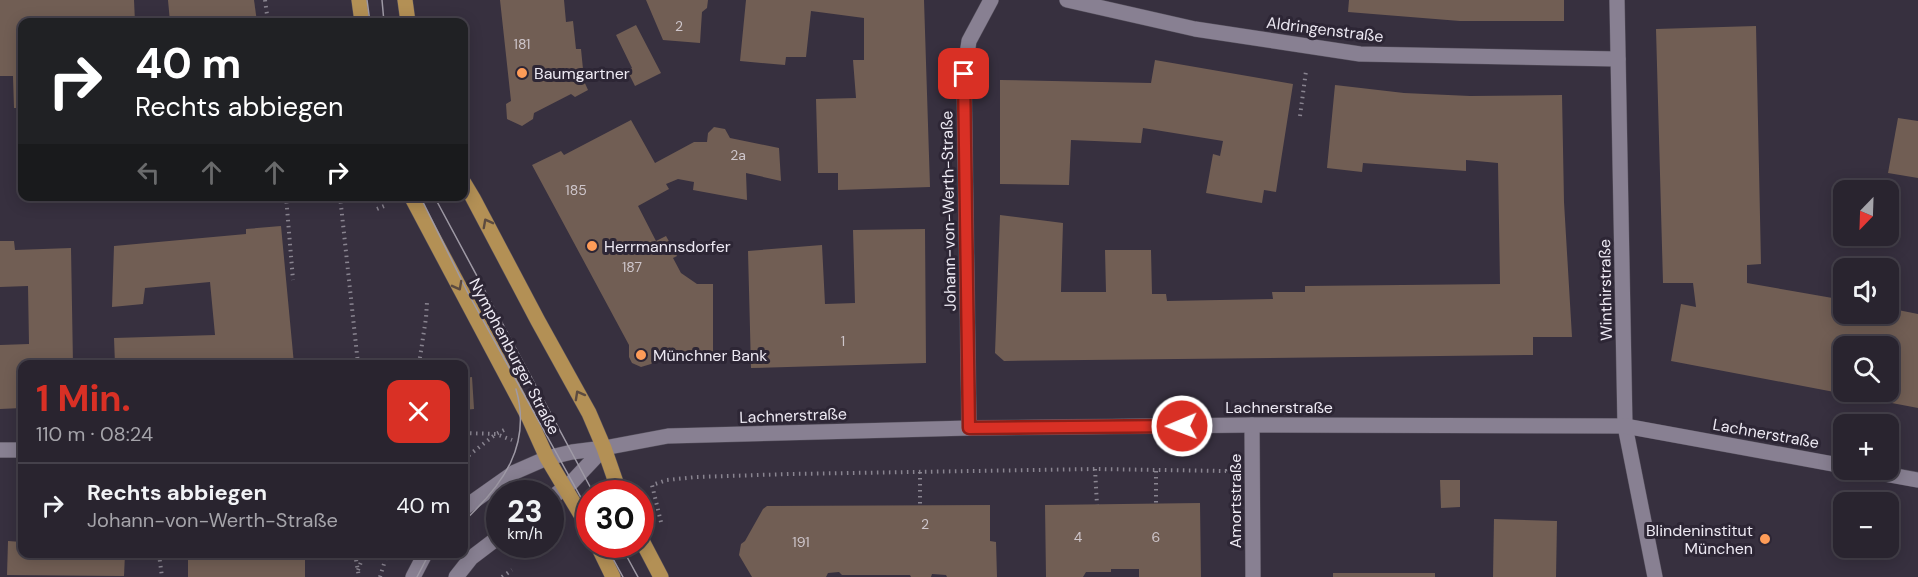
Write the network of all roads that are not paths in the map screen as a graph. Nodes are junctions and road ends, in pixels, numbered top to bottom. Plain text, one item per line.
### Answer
1 (359, 0) edge
2 (405, 0) edge
3 (991, 0) edge
4 (1067, 0) edge
5 (1617, 0) edge
6 (361, 18) edge
7 (407, 18) edge
8 (1618, 59) junction
9 (468, 190) edge
10 (414, 201) edge
11 (1252, 425) junction
12 (1625, 426) junction
13 (969, 428) junction
14 (604, 448) junction
15 (0, 450) edge
16 (18, 450) edge
17 (547, 458) junction
18 (1833, 464) edge
19 (1899, 477) edge
20 (615, 480) edge
21 (1918, 480) edge
22 (565, 488) junction
23 (468, 505) edge
24 (576, 506) edge
25 (486, 547) edge
26 (423, 558) edge
27 (604, 558) edge
28 (651, 558) edge
29 (413, 577) edge
30 (456, 577) edge
31 (613, 577) edge
32 (661, 577) edge
33 (1253, 577) edge
34 (1655, 577) edge

1 - 6 main road
2 - 7 main road
3 - 13 street, Johann-von-Werth-Straße
4 - 8 street, Aldringenstraße
5 - 8 street, Winthirstraße
8 - 12 street, Winthirstraße
14 -> 9 main road
10 -> 17 main road, Nymphenburger Straße
11 - 12 street, Lachnerstraße
11 - 13 street, Lachnerstraße
11 - 33 street, Amortstraße
12 - 18 street, Lachnerstraße
12 - 34 street, Winthirstraße
13 - 14 street, Lachnerstraße
14 - 17 street, Lachnerstraße
14 - 20 main road
14 - 22 street
15 - 16 street
17 - 22 main road, Nymphenburger Straße
17 - 23 street, Lachnerstraße
19 - 21 street
22 - 24 main road, Nymphenburger Straße
25 - 30 street
26 - 29 street
27 - 31 main road
28 - 32 main road

